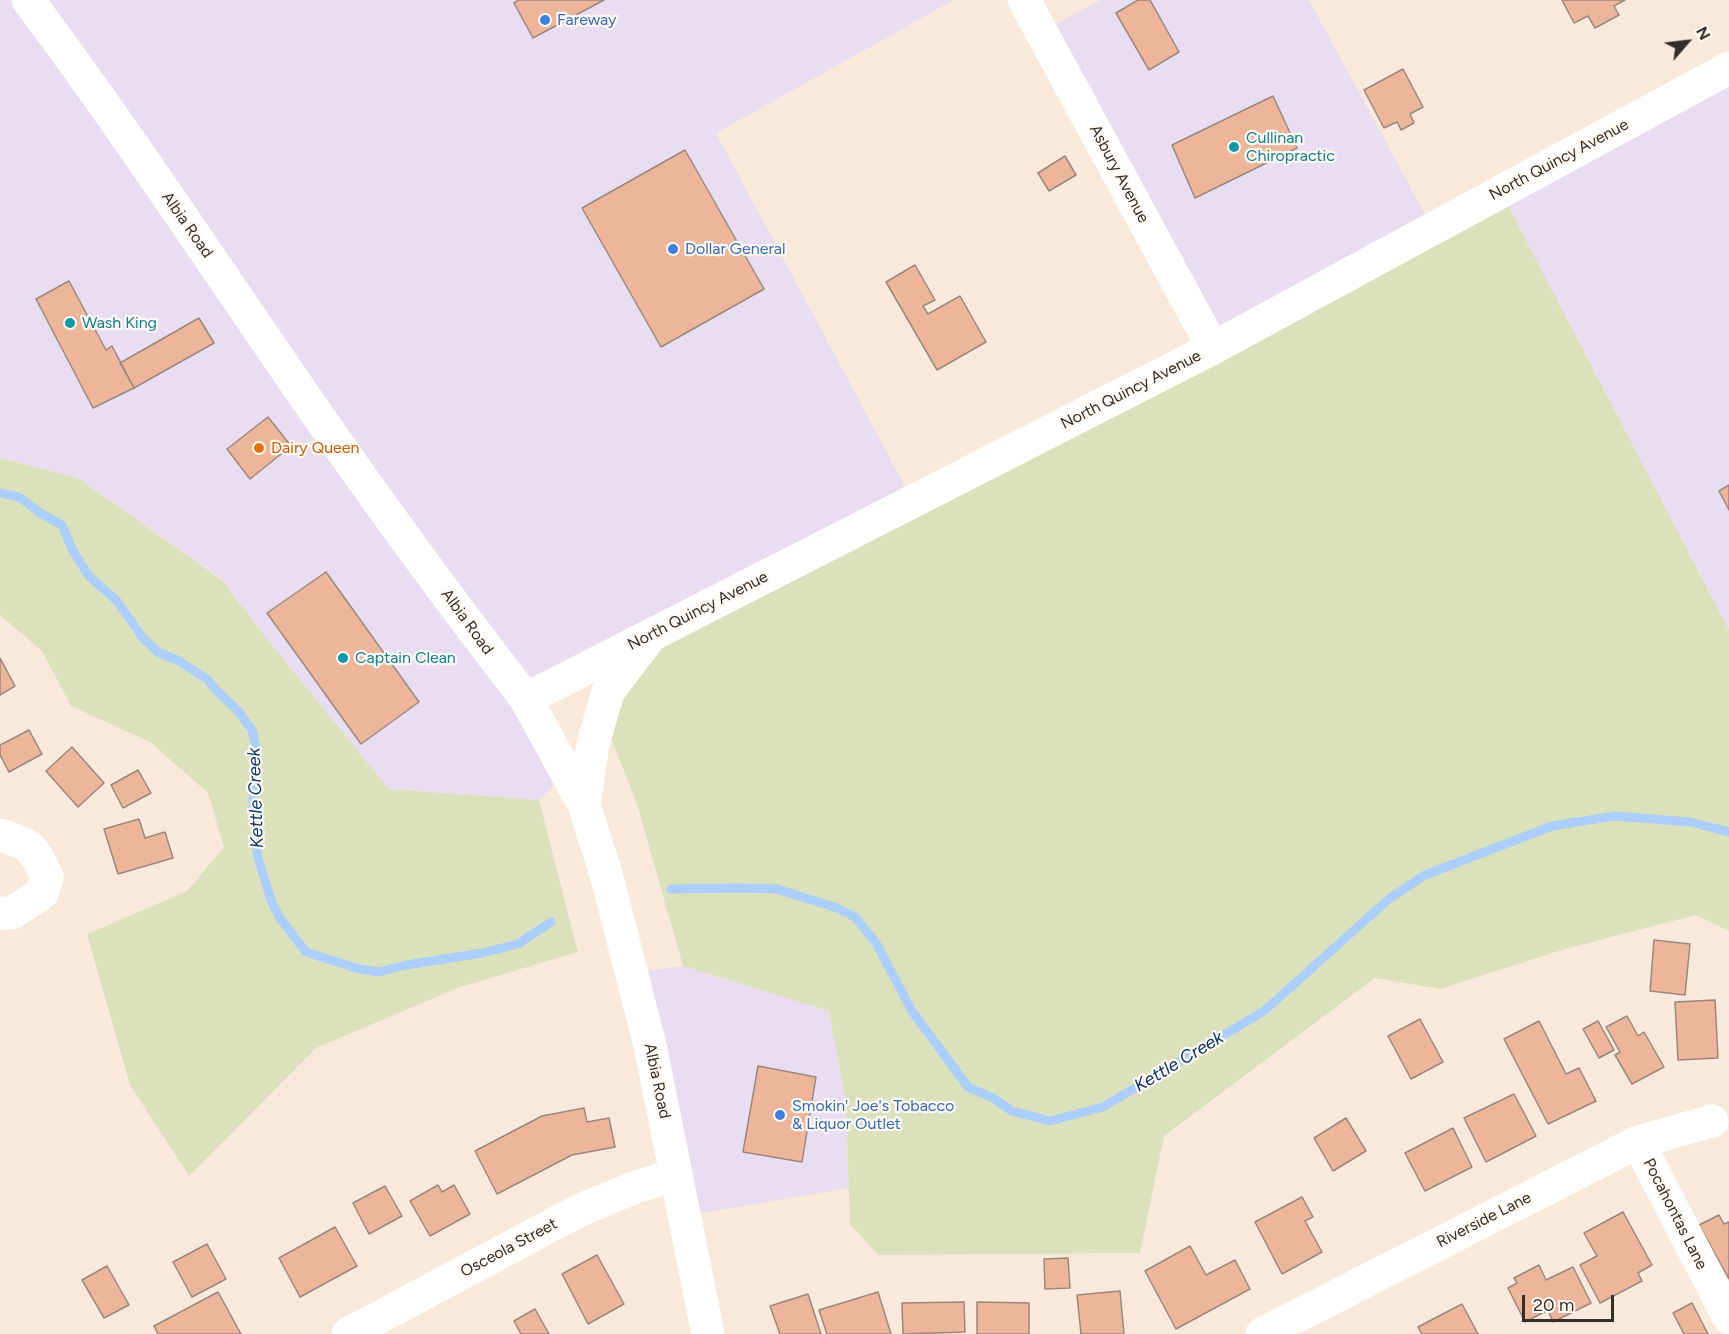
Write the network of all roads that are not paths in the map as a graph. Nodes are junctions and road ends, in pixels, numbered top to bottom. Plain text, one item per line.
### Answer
1 (28, 0) edge
2 (1024, 0) edge
3 (1729, 68) edge
4 (1213, 348) junction
5 (653, 633) junction
6 (526, 699) junction
7 (584, 805) junction
8 (0, 835) edge
9 (0, 913) edge
10 (1712, 1121) dead end
11 (1638, 1142) junction
12 (676, 1175) junction
13 (1729, 1318) edge
14 (348, 1334) edge
15 (708, 1334) edge
16 (1262, 1334) edge

1 - 6 street, Albia Road
2 - 4 street, Asbury Avenue
3 - 4 street, North Quincy Avenue
4 - 5 street, North Quincy Avenue
5 - 6 street, North Quincy Avenue
5 - 7 street
6 - 7 street, Albia Road
7 - 12 street, Albia Road
8 - 9 street
10 - 11 street, Riverside Lane
11 - 13 street, Pocahontas Lane
11 - 16 street, Riverside Lane
12 - 14 street, Osceola Street
12 - 15 street, Albia Road

